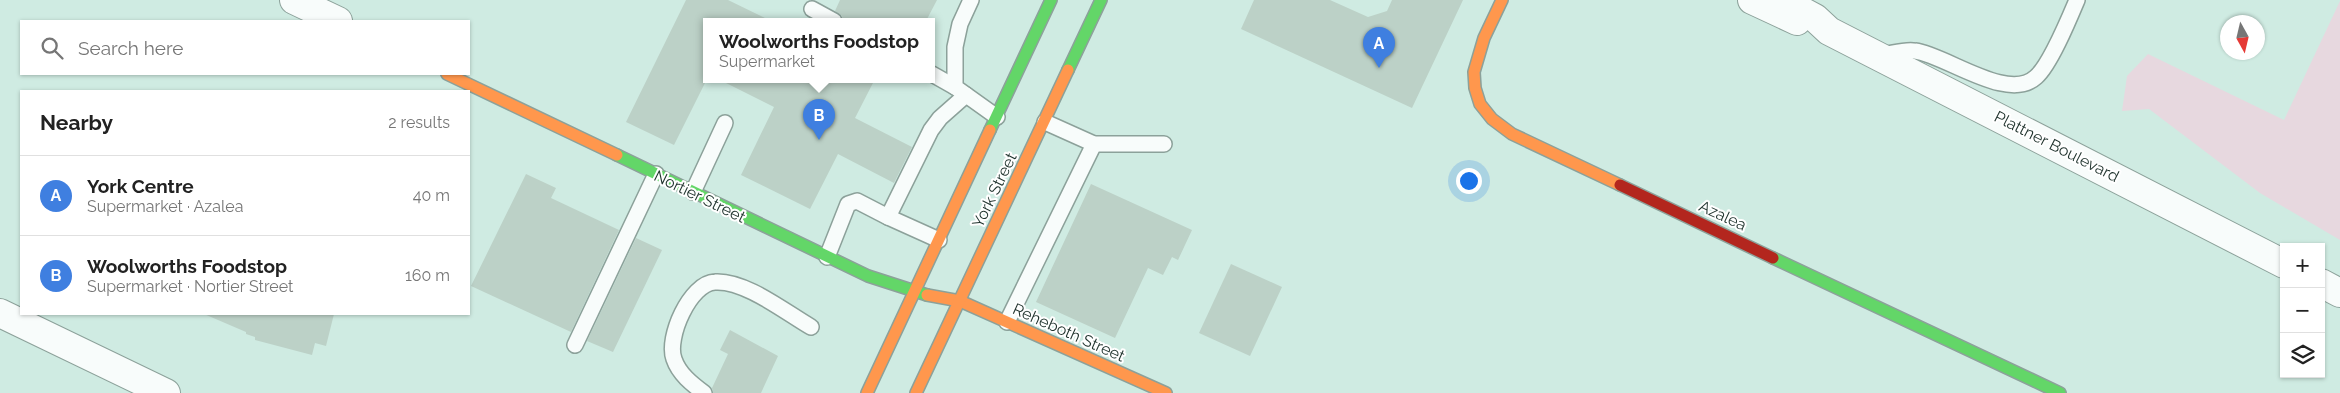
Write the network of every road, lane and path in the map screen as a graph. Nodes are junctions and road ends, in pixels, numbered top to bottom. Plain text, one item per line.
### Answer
1 (294, 0) edge
2 (971, 0) edge
3 (1051, 0) edge
4 (1101, 0) edge
5 (1502, 0) edge
6 (1752, 0) edge
7 (1781, 0) edge
8 (2072, 2) edge
9 (812, 9) dead end
10 (828, 18) edge
11 (336, 20) edge
12 (1830, 31) junction
13 (1879, 55) junction
14 (449, 75) edge
15 (935, 76) edge
16 (960, 91) junction
17 (996, 117) junction
18 (1045, 122) junction
19 (725, 123) dead end
20 (1094, 144) junction
21 (1164, 144) dead end
22 (656, 174) junction
23 (693, 192) junction
24 (888, 217) junction
25 (939, 240) junction
26 (827, 257) junction
27 (2280, 262) edge
28 (2325, 285) edge
29 (914, 292) junction
30 (2340, 293) edge
31 (960, 301) junction
32 (0, 312) edge
33 (1007, 322) junction
34 (811, 327) dead end
35 (575, 346) dead end
36 (166, 393) edge
37 (704, 393) edge
38 (867, 393) edge
39 (916, 393) edge
40 (1166, 393) edge
41 (2060, 393) edge

1 - 11 street
2 - 16 lane
3 - 17 street, York Street
4 - 18 street, York Street
5 - 41 street, Azalea
6 - 12 street, Plattner Boulevard
7 - 12 street, Plattner Boulevard
8 - 13 lane
9 - 10 lane
12 - 13 street, Plattner Boulevard
13 - 27 street, Plattner Boulevard
14 - 22 street, Nortier Street
15 - 16 lane
16 - 17 lane
16 - 24 lane
17 - 25 street, York Street
18 - 20 lane
18 - 31 street, York Street
19 - 23 lane
20 - 21 lane
20 - 33 lane
22 - 23 street, Nortier Street
22 - 35 lane
23 - 26 street, Nortier Street
24 - 25 lane
24 - 26 lane
25 - 29 street, York Street
26 - 29 street, Nortier Street
28 - 30 street
29 - 31 street, Nortier Street
29 - 38 street, York Street
31 - 33 street, Reheboth Street
31 - 39 street, York Street
32 - 36 street
33 - 40 street, Reheboth Street
34 - 37 lane

